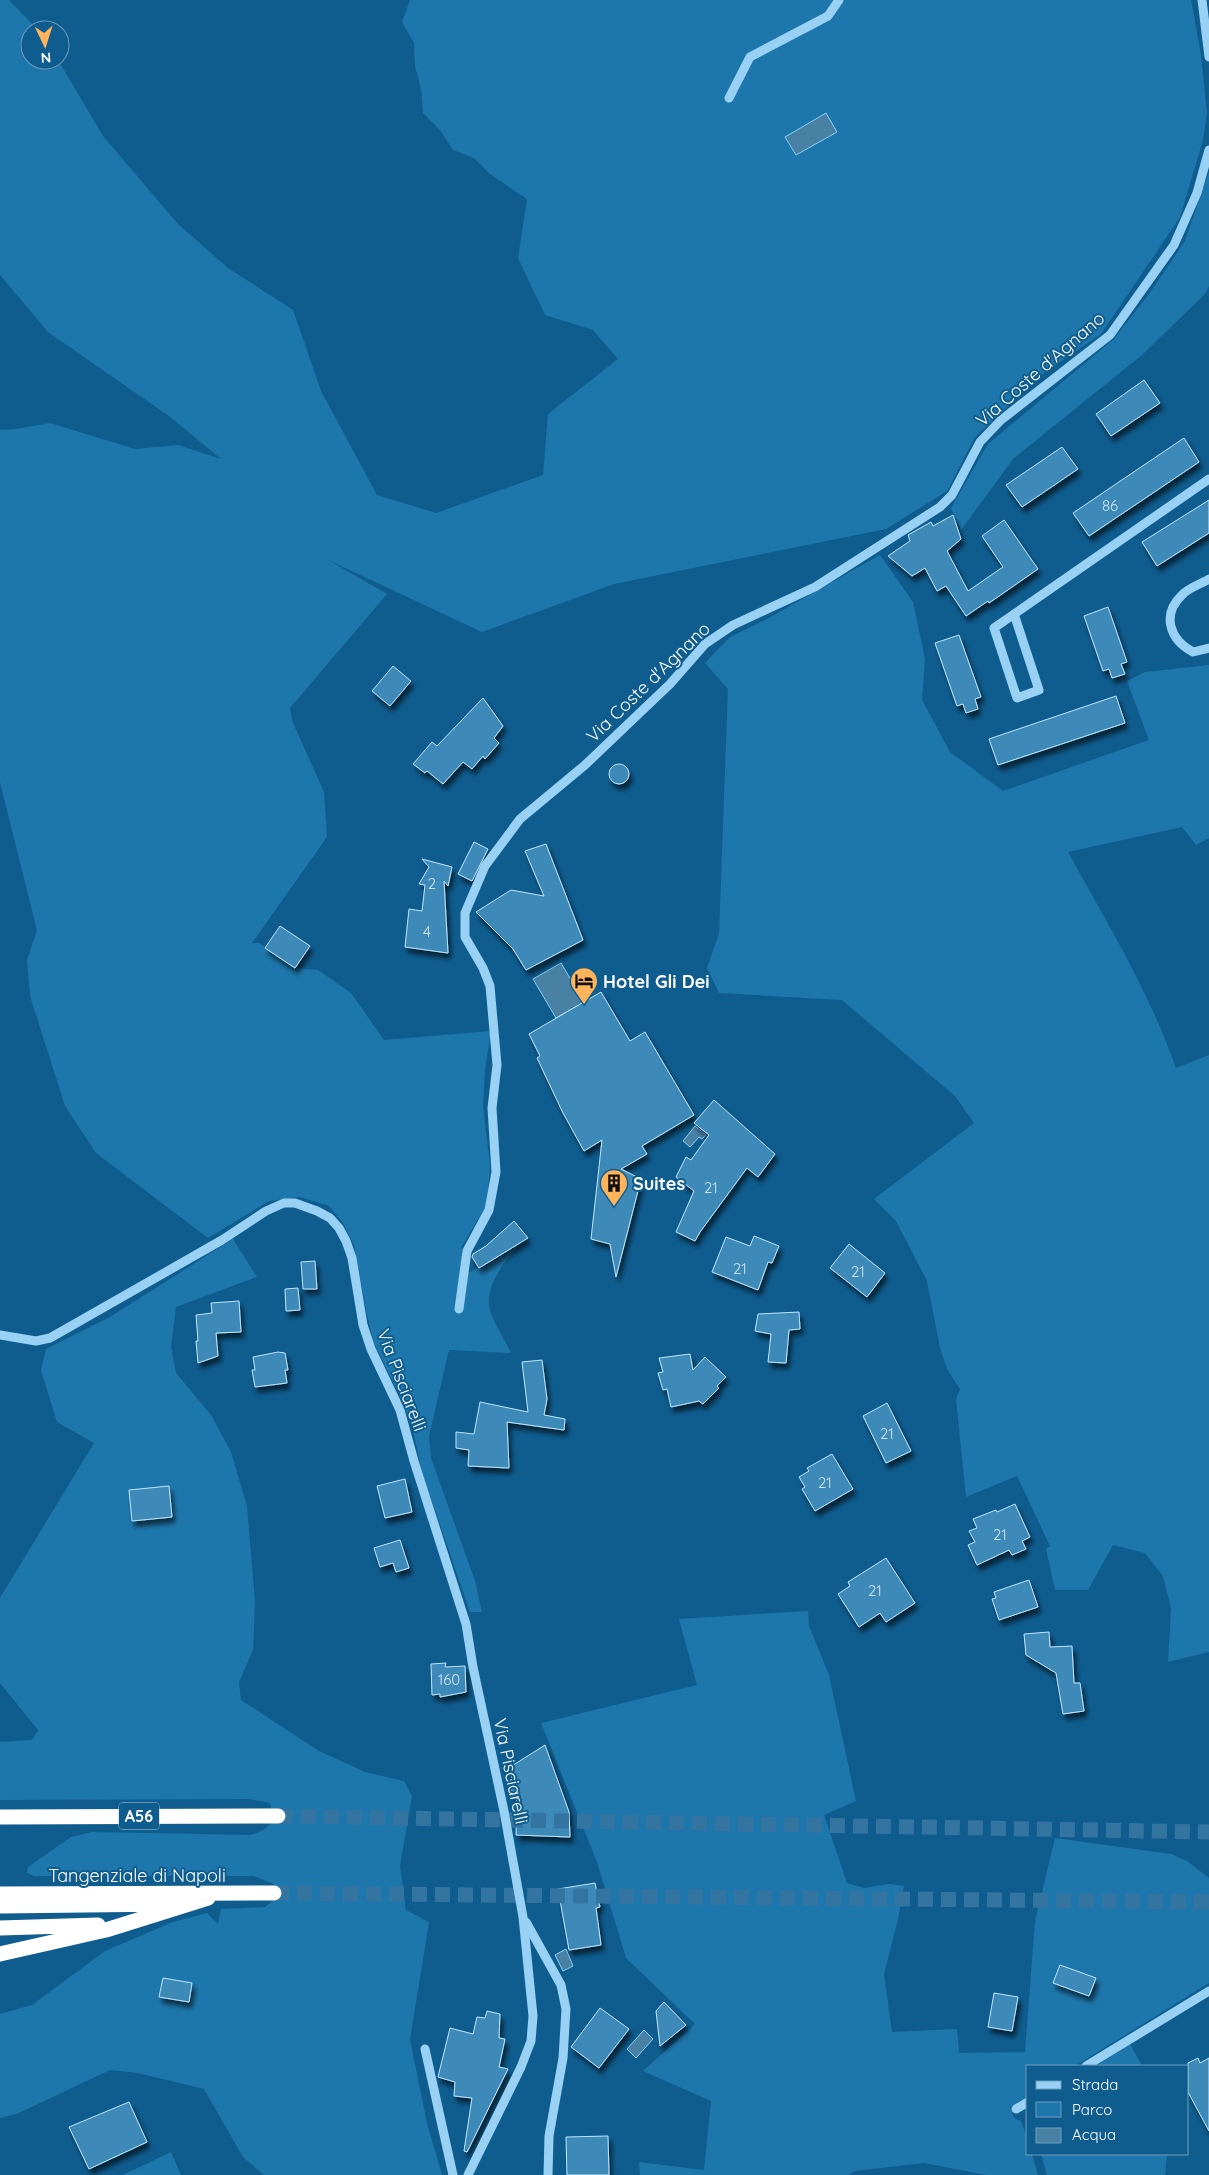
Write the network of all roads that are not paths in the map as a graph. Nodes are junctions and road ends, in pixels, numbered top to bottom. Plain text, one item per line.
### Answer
1 (839, 0) edge
2 (1202, 0) edge
3 (1209, 57) edge
4 (729, 98) dead end
5 (1209, 150) edge
6 (1209, 478) edge
7 (1209, 579) edge
8 (1014, 614) junction
9 (1209, 648) edge
10 (459, 1309) dead end
11 (0, 1335) edge
12 (278, 1816) tunnel mouth
13 (0, 1817) edge
14 (0, 1891) edge
15 (223, 1893) junction
16 (274, 1893) tunnel mouth
17 (189, 1904) junction
18 (0, 1906) edge
19 (158, 1914) junction
20 (0, 1916) edge
21 (524, 1917) junction
22 (127, 1924) junction
23 (0, 1928) edge
24 (87, 1934) junction
25 (0, 1938) edge
26 (48, 1943) junction
27 (0, 1947) edge
28 (0, 1954) edge
29 (1209, 1991) edge
30 (425, 2048) dead end
31 (1088, 2065) edge
32 (1026, 2103) edge
33 (1016, 2109) dead end
34 (453, 2175) edge
35 (468, 2175) edge
36 (548, 2175) edge

1 - 4 street
2 - 3 street
5 - 10 street, Via Coste d'Agnano
6 - 8 street
7 - 9 street
8 - 8 street
11 - 21 street, Via Pisciarelli
12 - 13 highway, A56
14 - 15 highway, Tangenziale di Napoli
15 - 16 highway, Tangenziale di Napoli
15 - 17 highway
17 - 18 highway
17 - 19 highway
19 - 20 highway
19 - 22 highway
21 - 35 street
21 - 36 street
22 - 23 highway
22 - 24 highway
24 - 25 highway
24 - 26 highway
26 - 27 highway
26 - 28 highway
29 - 31 street
30 - 34 street
32 - 33 street

